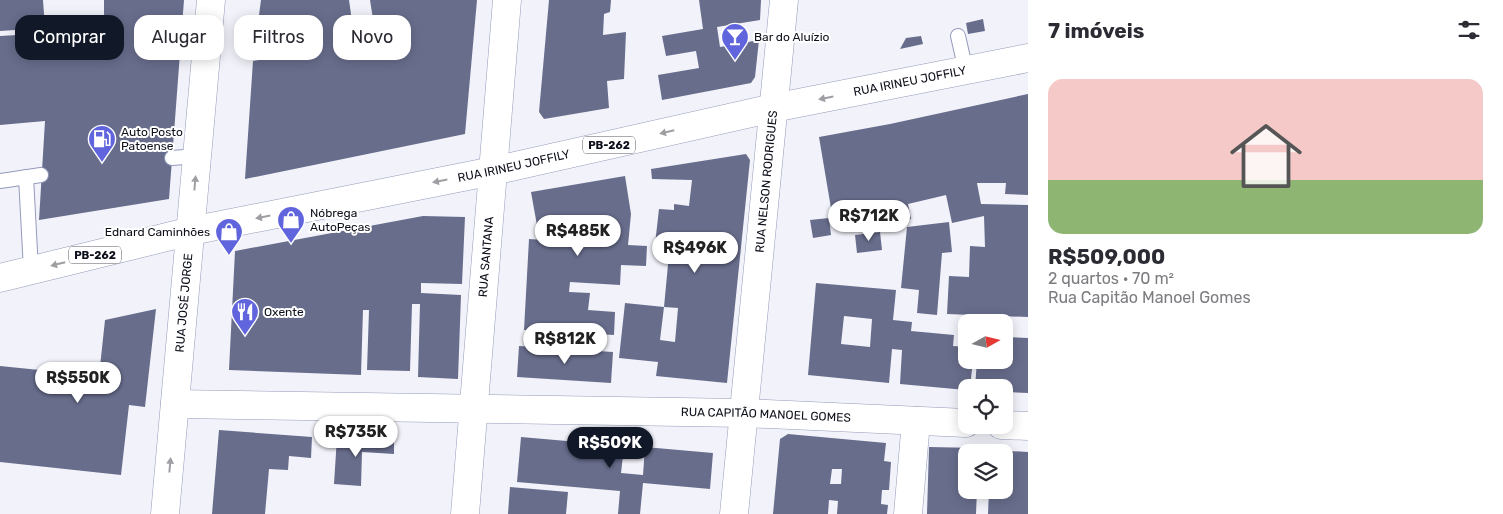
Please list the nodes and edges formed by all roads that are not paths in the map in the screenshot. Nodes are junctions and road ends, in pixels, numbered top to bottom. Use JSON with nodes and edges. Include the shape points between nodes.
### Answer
{"nodes":[{"id":1,"x":211,"y":0,"type":"edge"},
{"id":2,"x":507,"y":0,"type":"edge"},
{"id":3,"x":784,"y":0,"type":"edge"},
{"id":4,"x":958,"y":36,"type":"dead end"},
{"id":5,"x":1028,"y":58,"type":"edge"},
{"id":6,"x":966,"y":71,"type":"junction"},
{"id":7,"x":773,"y":108,"type":"junction"},
{"id":8,"x":493,"y":171,"type":"junction"},
{"id":9,"x":42,"y":175,"type":"dead end"},
{"id":10,"x":26,"y":177,"type":"junction"},
{"id":11,"x":0,"y":181,"type":"edge"},
{"id":12,"x":190,"y":231,"type":"junction"},
{"id":13,"x":31,"y":270,"type":"junction"},
{"id":14,"x":0,"y":278,"type":"edge"},
{"id":15,"x":175,"y":404,"type":"junction"},
{"id":16,"x":474,"y":410,"type":"junction"},
{"id":17,"x":744,"y":413,"type":"junction"},
{"id":18,"x":916,"y":421,"type":"junction"},
{"id":19,"x":958,"y":424,"type":"edge"},
{"id":20,"x":1013,"y":425,"type":"edge"},
{"id":21,"x":1028,"y":426,"type":"edge"},
{"id":22,"x":165,"y":514,"type":"edge"},
{"id":23,"x":465,"y":514,"type":"edge"},
{"id":24,"x":734,"y":514,"type":"edge"},
{"id":25,"x":908,"y":514,"type":"edge"}],
"edges":[{"from":12,"to":1,"type":"street","name":"RUA JOSÉ JORGE","one_way":true,"via":[[184,157]]},
{"from":2,"to":8,"type":"street","name":"RUA SANTANA"},
{"from":3,"to":7,"type":"street","name":"RUA NELSON RODRIGUES"},
{"from":4,"to":6,"type":"lane"},
{"from":5,"to":6,"type":"street","name":"RUA IRINEU JOFFILY","number":"PB-262"},
{"from":6,"to":7,"type":"street","name":"RUA IRINEU JOFFILY","number":"PB-262","one_way":true},
{"from":7,"to":8,"type":"street","name":"RUA IRINEU JOFFILY","number":"PB-262","one_way":true},
{"from":7,"to":17,"type":"street","name":"RUA NELSON RODRIGUES"},
{"from":8,"to":12,"type":"street","name":"RUA IRINEU JOFFILY","number":"PB-262","one_way":true},
{"from":8,"to":16,"type":"street","name":"RUA SANTANA"},
{"from":9,"to":10,"type":"lane"},
{"from":10,"to":11,"type":"lane"},
{"from":10,"to":13,"type":"lane"},
{"from":12,"to":13,"type":"street","name":"RUA IRINEU JOFFILY","number":"PB-262","one_way":true},
{"from":12,"to":15,"type":"street","name":"RUA JOSÉ JORGE"},
{"from":13,"to":14,"type":"street","name":"RUA IRINEU JOFFILY","number":"PB-262"},
{"from":15,"to":16,"type":"street","name":"RUA CAPITÃO MANOEL GOMES"},
{"from":22,"to":15,"type":"street","name":"RUA JOSÉ JORGE","one_way":true},
{"from":16,"to":17,"type":"street","name":"RUA CAPITÃO MANOEL GOMES"},
{"from":16,"to":23,"type":"street","name":"RUA SANTANA"},
{"from":17,"to":18,"type":"street","name":"RUA CAPITÃO MANOEL GOMES"},
{"from":17,"to":24,"type":"street","name":"RUA NELSON RODRIGUES"},
{"from":18,"to":19,"type":"street","name":"RUA CAPITÃO MANOEL GOMES"},
{"from":18,"to":25,"type":"street"},
{"from":20,"to":21,"type":"street"}]}
